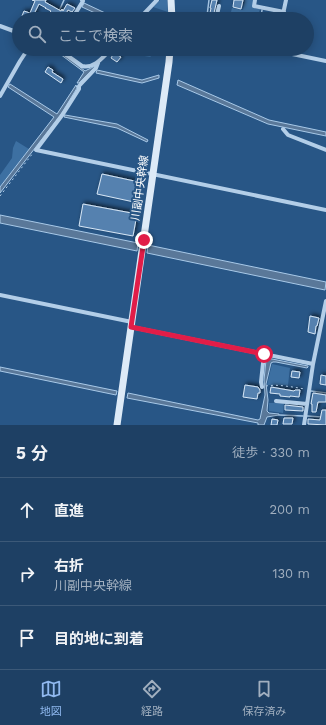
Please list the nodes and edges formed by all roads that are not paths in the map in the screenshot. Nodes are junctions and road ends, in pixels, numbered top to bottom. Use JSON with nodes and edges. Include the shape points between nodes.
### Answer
{"nodes":[{"id":1,"x":82,"y":0,"type":"edge"},
{"id":2,"x":157,"y":0,"type":"edge"},
{"id":3,"x":170,"y":0,"type":"edge"},
{"id":4,"x":255,"y":0,"type":"edge"},
{"id":5,"x":286,"y":0,"type":"edge"},
{"id":6,"x":219,"y":6,"type":"dead end"},
{"id":7,"x":76,"y":12,"type":"edge"},
{"id":8,"x":146,"y":12,"type":"edge"},
{"id":9,"x":171,"y":12,"type":"edge"},
{"id":10,"x":217,"y":12,"type":"edge"},
{"id":11,"x":284,"y":12,"type":"joint"},
{"id":12,"x":0,"y":26,"type":"edge"},
{"id":13,"x":12,"y":30,"type":"edge"},
{"id":14,"x":23,"y":56,"type":"edge"},
{"id":15,"x":68,"y":56,"type":"edge"},
{"id":16,"x":104,"y":56,"type":"edge"},
{"id":17,"x":169,"y":56,"type":"edge"},
{"id":18,"x":303,"y":56,"type":"edge"},
{"id":19,"x":326,"y":61,"type":"edge"},
{"id":20,"x":98,"y":63,"type":"junction"},
{"id":21,"x":2,"y":87,"type":"edge"},
{"id":22,"x":0,"y":96,"type":"edge"},
{"id":23,"x":283,"y":129,"type":"dead end"},
{"id":24,"x":326,"y":150,"type":"edge"},
{"id":25,"x":153,"y":174,"type":"junction"},
{"id":26,"x":326,"y":210,"type":"edge"},
{"id":27,"x":0,"y":295,"type":"edge"},
{"id":28,"x":326,"y":301,"type":"edge"},
{"id":29,"x":324,"y":323,"type":"edge"},
{"id":30,"x":131,"y":325,"type":"junction"},
{"id":31,"x":264,"y":354,"type":"junction"},
{"id":32,"x":312,"y":364,"type":"junction"},
{"id":33,"x":264,"y":386,"type":"road end"},
{"id":34,"x":276,"y":401,"type":"dead end"},
{"id":35,"x":307,"y":404,"type":"junction"},
{"id":36,"x":117,"y":425,"type":"edge"},
{"id":37,"x":304,"y":425,"type":"edge"}],
"edges":[{"from":1,"to":7,"type":"street"},
{"from":2,"to":8,"type":"street"},
{"from":3,"to":9,"type":"street"},
{"from":4,"to":11,"type":"street","via":[[254,6]]},
{"from":5,"to":11,"type":"street"},
{"from":6,"to":10,"type":"street"},
{"from":12,"to":13,"type":"street"},
{"from":14,"to":21,"type":"street"},
{"from":15,"to":20,"type":"street","via":[[85,67]]},
{"from":16,"to":20,"type":"street"},
{"from":17,"to":25,"type":"street","name":"川副中央幹線"},
{"from":18,"to":19,"type":"street"},
{"from":20,"to":25,"type":"street","via":[[79,86],[63,114],[36,150]]},
{"from":21,"to":22,"type":"street"},
{"from":23,"to":24,"type":"street","via":[[288,135]]},
{"from":25,"to":26,"type":"street"},
{"from":25,"to":30,"type":"street","name":"川副中央幹線"},
{"from":27,"to":30,"type":"street"},
{"from":28,"to":29,"type":"street"},
{"from":29,"to":32,"type":"street"},
{"from":30,"to":31,"type":"street"},
{"from":30,"to":36,"type":"street","name":"川副中央幹線"},
{"from":31,"to":32,"type":"street"},
{"from":31,"to":33,"type":"street","via":[[261,382]]},
{"from":32,"to":35,"type":"street"},
{"from":34,"to":35,"type":"street"},
{"from":35,"to":37,"type":"street"}]}
